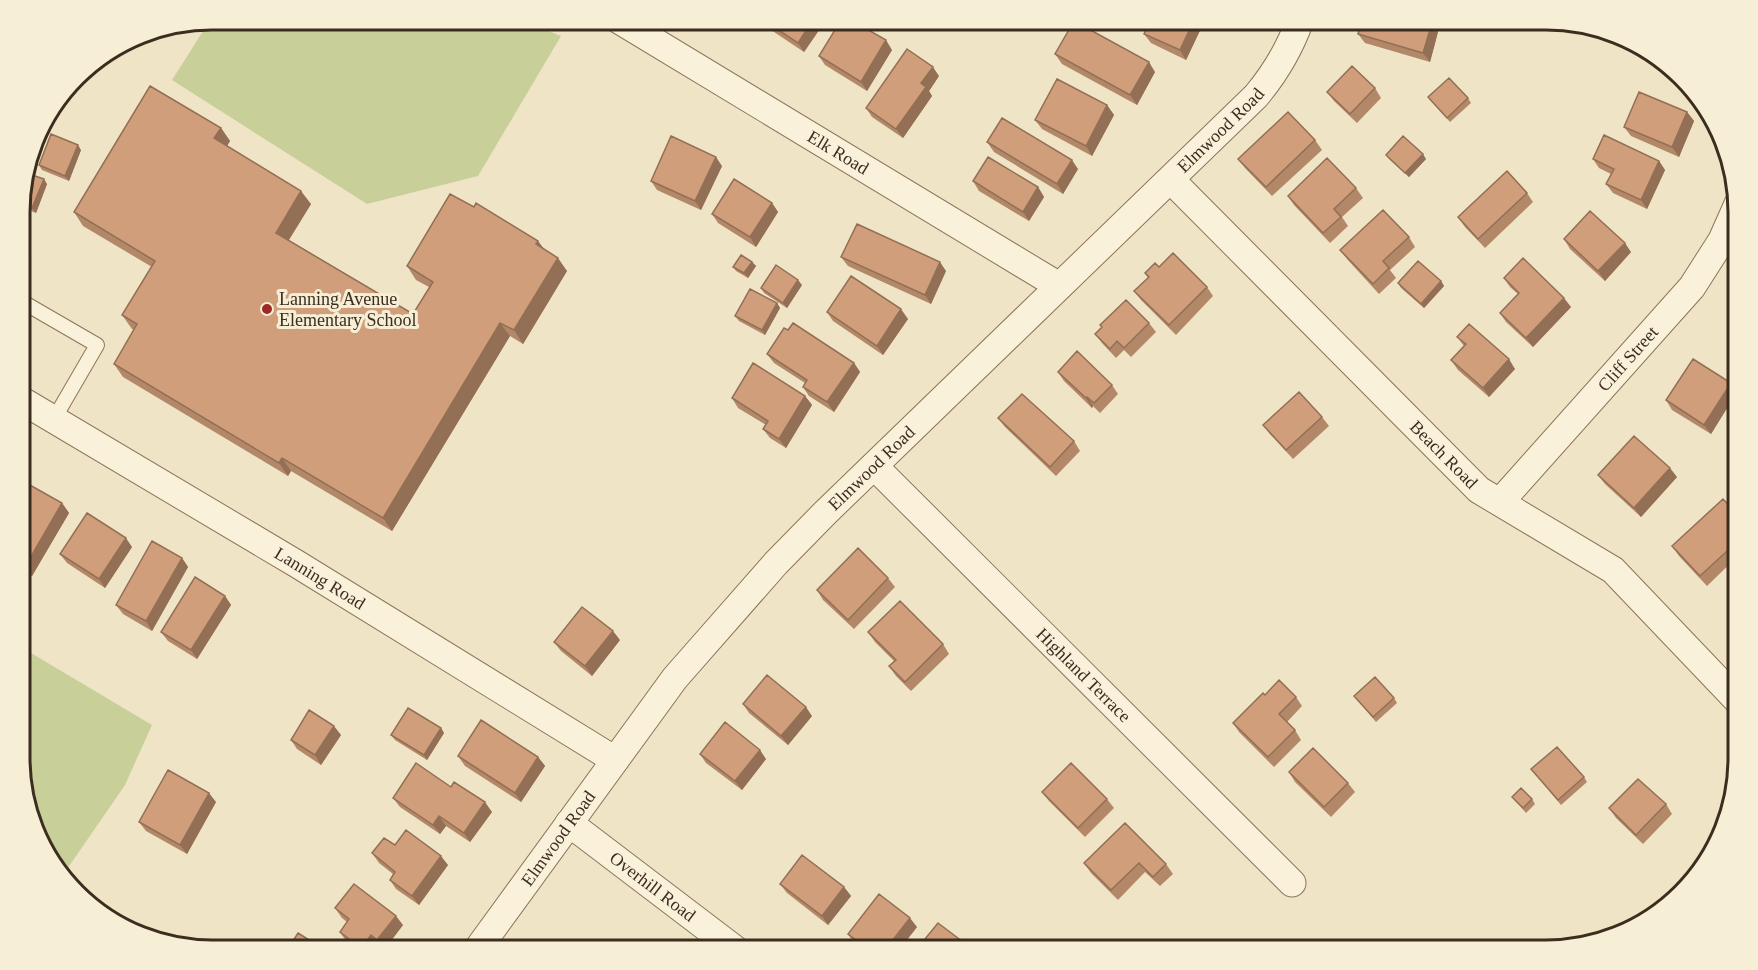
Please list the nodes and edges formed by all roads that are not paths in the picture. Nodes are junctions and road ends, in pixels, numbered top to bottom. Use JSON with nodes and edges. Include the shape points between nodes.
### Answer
{"nodes":[{"id":1,"x":636,"y":30,"type":"edge"},
{"id":2,"x":1296,"y":30,"type":"edge"},
{"id":3,"x":1171,"y":180,"type":"junction"},
{"id":4,"x":1728,"y":226,"type":"edge"},
{"id":5,"x":1059,"y":286,"type":"junction"},
{"id":6,"x":30,"y":306,"type":"edge"},
{"id":7,"x":30,"y":405,"type":"edge"},
{"id":8,"x":54,"y":419,"type":"junction"},
{"id":9,"x":874,"y":466,"type":"junction"},
{"id":10,"x":1500,"y":502,"type":"junction"},
{"id":11,"x":1728,"y":691,"type":"edge"},
{"id":12,"x":615,"y":760,"type":"junction"},
{"id":13,"x":569,"y":823,"type":"junction"},
{"id":14,"x":1292,"y":883,"type":"dead end"},
{"id":15,"x":484,"y":940,"type":"edge"},
{"id":16,"x":723,"y":940,"type":"edge"}],
"edges":[{"from":1,"to":5,"type":"street","name":"Elk Road"},
{"from":2,"to":3,"type":"street","name":"Elmwood Road","via":[[1272,77]]},
{"from":3,"to":5,"type":"street","name":"Elmwood Road"},
{"from":3,"to":10,"type":"street","name":"Beach Road","via":[[1479,490]]},
{"from":4,"to":10,"type":"street","name":"Cliff Street","via":[[1692,287]]},
{"from":5,"to":9,"type":"street","name":"Elmwood Road"},
{"from":6,"to":8,"type":"lane","via":[[97,345]]},
{"from":7,"to":8,"type":"street","name":"Lanning Road"},
{"from":8,"to":12,"type":"street","name":"Lanning Road"},
{"from":9,"to":12,"type":"street","name":"Elmwood Road","via":[[724,620],[675,678]]},
{"from":9,"to":14,"type":"street","name":"Highland Terrace"},
{"from":10,"to":11,"type":"street","name":"Beach Road","via":[[1613,570]]},
{"from":12,"to":13,"type":"street","name":"Elmwood Road"},
{"from":13,"to":15,"type":"street","name":"Elmwood Road"},
{"from":13,"to":16,"type":"street","name":"Overhill Road"}]}
